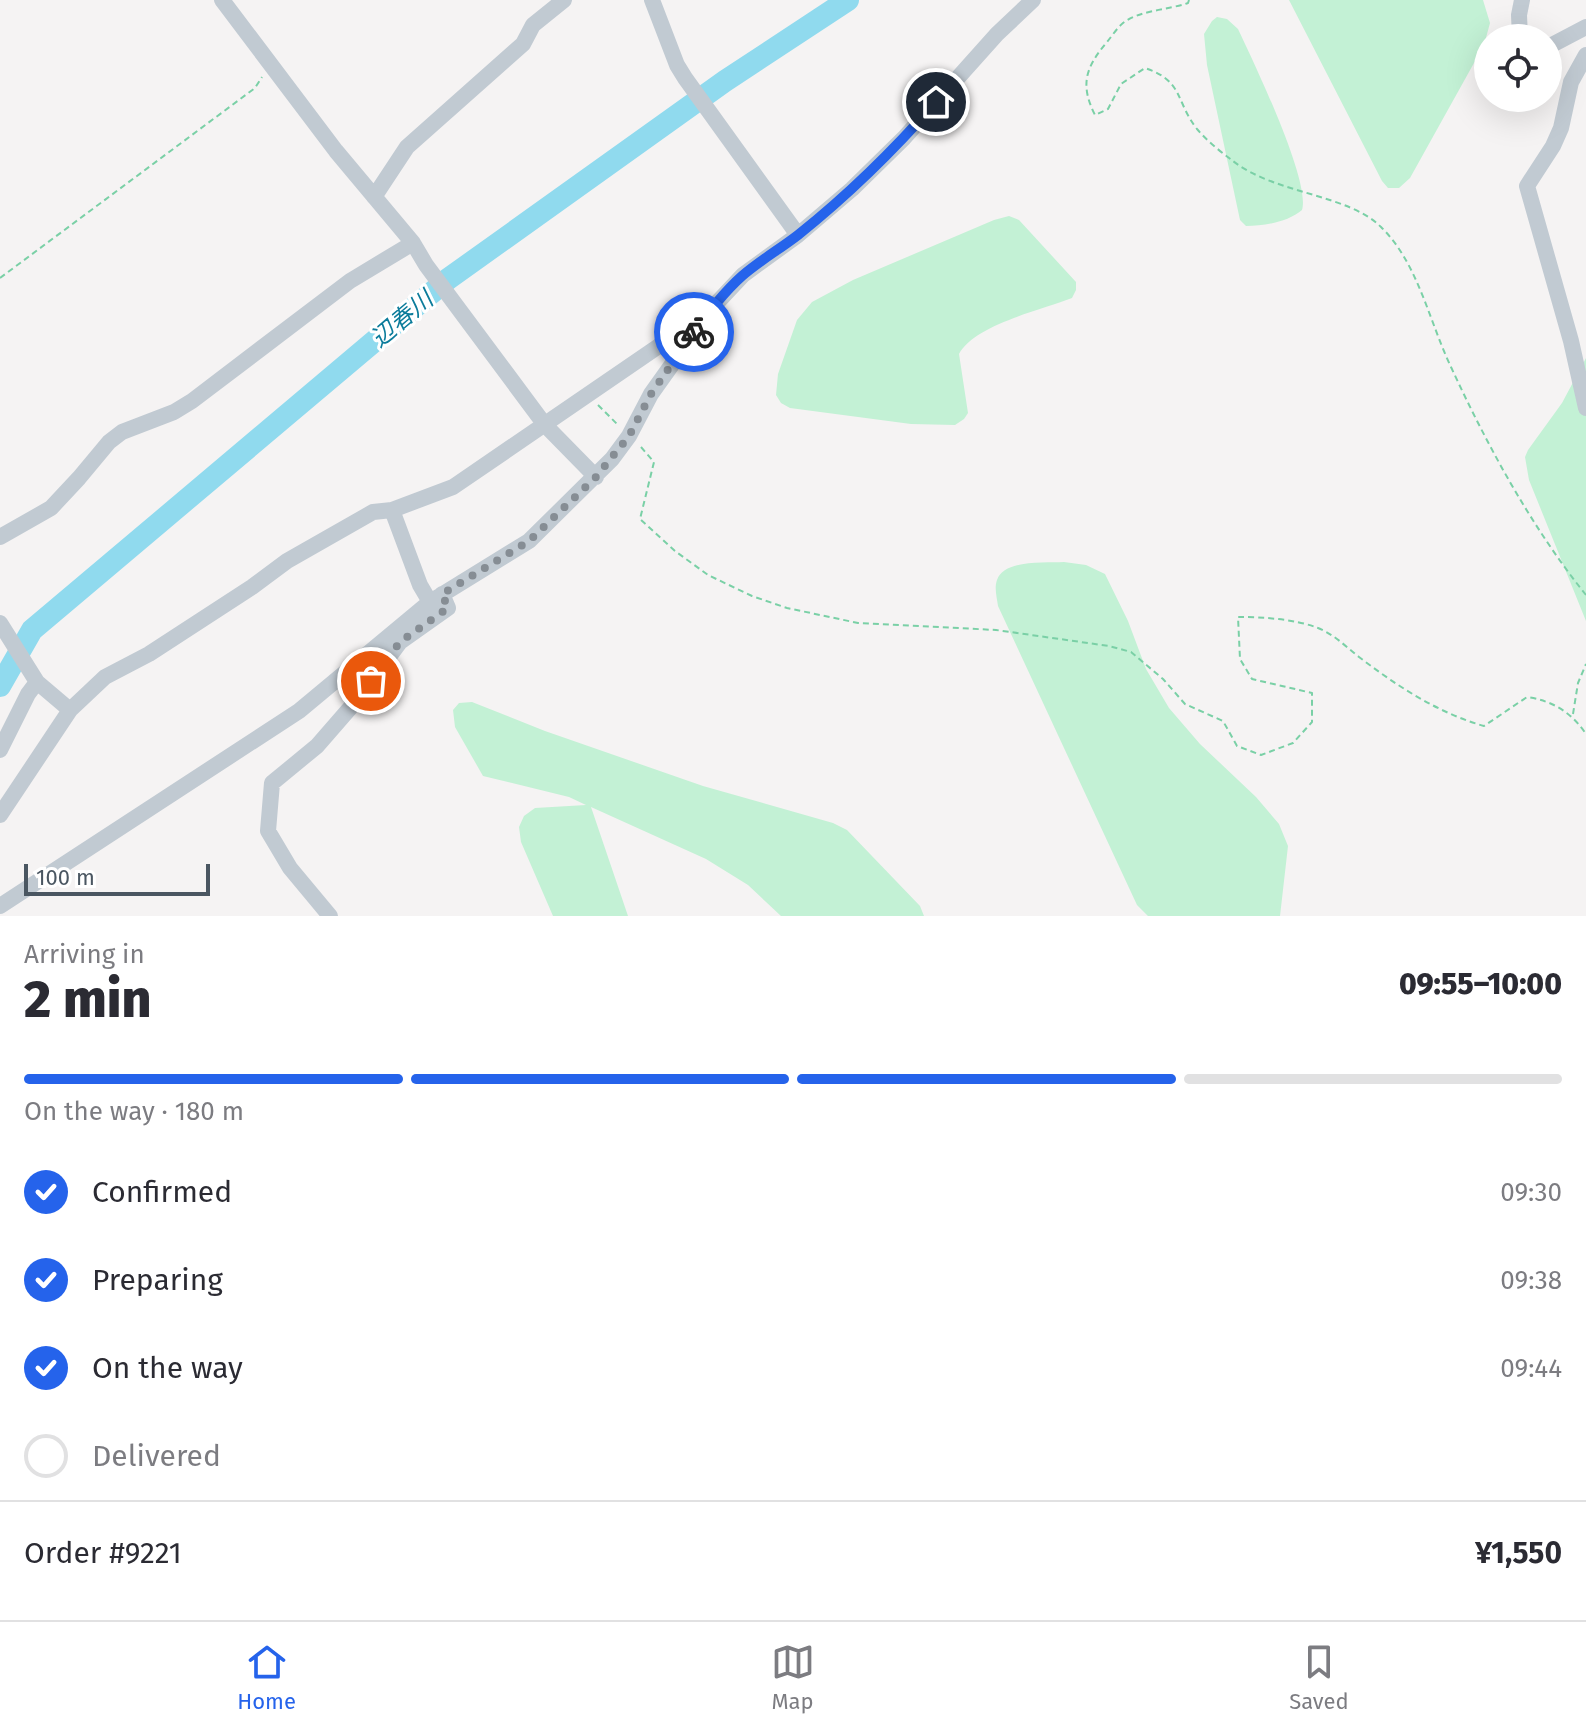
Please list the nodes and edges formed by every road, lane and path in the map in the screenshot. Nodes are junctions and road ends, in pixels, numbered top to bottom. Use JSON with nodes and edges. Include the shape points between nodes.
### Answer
{"nodes":[{"id":1,"x":222,"y":0,"type":"edge"},
{"id":2,"x":564,"y":0,"type":"edge"},
{"id":3,"x":652,"y":0,"type":"edge"},
{"id":4,"x":1033,"y":0,"type":"edge"},
{"id":5,"x":1189,"y":0,"type":"edge"},
{"id":6,"x":1522,"y":0,"type":"edge"},
{"id":7,"x":1519,"y":24,"type":"edge"},
{"id":8,"x":1586,"y":27,"type":"edge"},
{"id":9,"x":1562,"y":40,"type":"edge"},
{"id":10,"x":1586,"y":55,"type":"edge"},
{"id":11,"x":271,"y":63,"type":"junction"},
{"id":12,"x":374,"y":197,"type":"junction"},
{"id":13,"x":798,"y":235,"type":"junction"},
{"id":14,"x":413,"y":243,"type":"junction"},
{"id":15,"x":0,"y":278,"type":"edge"},
{"id":16,"x":688,"y":341,"type":"junction"},
{"id":17,"x":589,"y":395,"type":"junction"},
{"id":18,"x":1586,"y":408,"type":"edge"},
{"id":19,"x":545,"y":425,"type":"junction"},
{"id":20,"x":632,"y":437,"type":"junction"},
{"id":21,"x":596,"y":477,"type":"junction"},
{"id":22,"x":392,"y":510,"type":"junction"},
{"id":23,"x":0,"y":537,"type":"edge"},
{"id":24,"x":1586,"y":595,"type":"edge"},
{"id":25,"x":436,"y":598,"type":"junction"},
{"id":26,"x":1,"y":626,"type":"edge"},
{"id":27,"x":1586,"y":664,"type":"edge"},
{"id":28,"x":36,"y":678,"type":"junction"},
{"id":29,"x":70,"y":710,"type":"junction"},
{"id":30,"x":1573,"y":715,"type":"junction"},
{"id":31,"x":1586,"y":734,"type":"edge"},
{"id":32,"x":0,"y":750,"type":"edge"},
{"id":33,"x":0,"y":815,"type":"edge"},
{"id":34,"x":0,"y":906,"type":"edge"},
{"id":35,"x":330,"y":916,"type":"edge"}],
"edges":[{"from":1,"to":11,"type":"street"},
{"from":2,"to":12,"type":"street","via":[[533,25],[523,44],[407,147]]},
{"from":3,"to":13,"type":"street","via":[[685,78]]},
{"from":4,"to":13,"type":"street","via":[[904,138]]},
{"from":5,"to":24,"type":"path","via":[[1123,23],[1098,52],[1085,77],[1095,115],[1108,109],[1121,84],[1145,68],[1163,74],[1200,132],[1236,164],[1276,185],[1366,214],[1378,224],[1396,242],[1487,440],[1563,567]]},
{"from":6,"to":7,"type":"street"},
{"from":8,"to":9,"type":"street"},
{"from":10,"to":18,"type":"street","via":[[1571,82],[1553,146],[1527,186]]},
{"from":11,"to":12,"type":"street"},
{"from":11,"to":15,"type":"path","via":[[255,88]]},
{"from":12,"to":14,"type":"street"},
{"from":13,"to":16,"type":"street","via":[[743,275]]},
{"from":14,"to":19,"type":"street"},
{"from":14,"to":23,"type":"street","via":[[350,281],[192,401],[122,432],[51,508]]},
{"from":16,"to":17,"type":"street","via":[[672,337]]},
{"from":16,"to":20,"type":"street","via":[[651,394]]},
{"from":17,"to":19,"type":"street"},
{"from":17,"to":20,"type":"path"},
{"from":19,"to":21,"type":"street"},
{"from":19,"to":22,"type":"street","via":[[453,487]]},
{"from":20,"to":21,"type":"street"},
{"from":20,"to":30,"type":"path","via":[[654,462],[640,519],[708,575],[787,608],[858,623],[996,630],[1131,652],[1185,704],[1223,721],[1237,746],[1261,755],[1293,743],[1312,722],[1312,693],[1252,679],[1240,659],[1238,617],[1316,627],[1455,718],[1484,726],[1527,697]]},
{"from":21,"to":25,"type":"street","via":[[529,541]]},
{"from":22,"to":25,"type":"street","via":[[420,585]]},
{"from":22,"to":29,"type":"street","via":[[373,512],[287,561],[149,654],[105,677]]},
{"from":25,"to":34,"type":"street","via":[[299,711]]},
{"from":25,"to":35,"type":"street","via":[[448,608],[400,642],[317,746],[272,783],[268,831],[290,868]]},
{"from":26,"to":28,"type":"street"},
{"from":27,"to":30,"type":"path"},
{"from":28,"to":29,"type":"street"},
{"from":28,"to":32,"type":"street"},
{"from":29,"to":33,"type":"street"},
{"from":30,"to":31,"type":"path"}]}
